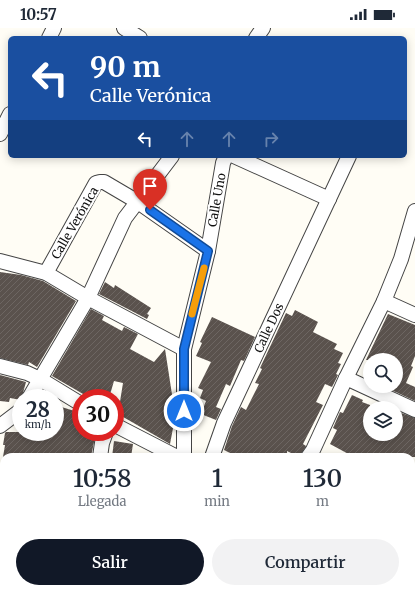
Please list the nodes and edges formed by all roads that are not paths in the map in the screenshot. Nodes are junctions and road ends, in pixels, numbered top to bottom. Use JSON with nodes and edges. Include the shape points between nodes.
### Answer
{"nodes":[{"id":1,"x":124,"y":28,"type":"edge"},
{"id":2,"x":137,"y":36,"type":"edge"},
{"id":3,"x":8,"y":118,"type":"edge"},
{"id":4,"x":0,"y":134,"type":"edge"},
{"id":5,"x":171,"y":158,"type":"edge"},
{"id":6,"x":225,"y":158,"type":"edge"},
{"id":7,"x":238,"y":158,"type":"edge"},
{"id":8,"x":348,"y":158,"type":"edge"},
{"id":9,"x":329,"y":199,"type":"junction"},
{"id":10,"x":138,"y":202,"type":"junction"},
{"id":11,"x":415,"y":211,"type":"edge"},
{"id":12,"x":208,"y":251,"type":"junction"},
{"id":13,"x":0,"y":261,"type":"edge"},
{"id":14,"x":46,"y":273,"type":"junction"},
{"id":15,"x":88,"y":298,"type":"junction"},
{"id":16,"x":384,"y":301,"type":"junction"},
{"id":17,"x":415,"y":315,"type":"edge"},
{"id":18,"x":184,"y":349,"type":"junction"},
{"id":19,"x":0,"y":366,"type":"edge"},
{"id":20,"x":346,"y":378,"type":"junction"},
{"id":21,"x":40,"y":379,"type":"junction"},
{"id":22,"x":34,"y":389,"type":"edge"},
{"id":23,"x":72,"y":399,"type":"edge"},
{"id":24,"x":415,"y":410,"type":"edge"},
{"id":25,"x":12,"y":417,"type":"edge"},
{"id":26,"x":0,"y":426,"type":"edge"},
{"id":27,"x":124,"y":429,"type":"edge"},
{"id":28,"x":103,"y":441,"type":"edge"},
{"id":29,"x":101,"y":453,"type":"edge"},
{"id":30,"x":169,"y":453,"type":"edge"},
{"id":31,"x":184,"y":453,"type":"edge"},
{"id":32,"x":213,"y":453,"type":"edge"},
{"id":33,"x":310,"y":453,"type":"edge"}],
"edges":[{"from":1,"to":2,"type":"street"},
{"from":3,"to":4,"type":"street"},
{"from":5,"to":10,"type":"street"},
{"from":6,"to":12,"type":"street","name":"Calle Uno"},
{"from":7,"to":9,"type":"street"},
{"from":8,"to":9,"type":"street","name":"Calle Dos"},
{"from":9,"to":32,"type":"street","name":"Calle Dos","via":[[224,423]]},
{"from":10,"to":12,"type":"street","name":"Calle Verónica"},
{"from":10,"to":14,"type":"street","name":"Calle Verónica","via":[[104,182],[96,183]]},
{"from":10,"to":15,"type":"street","via":[[125,218]]},
{"from":11,"to":16,"type":"street","via":[[401,259]]},
{"from":12,"to":18,"type":"street","name":"Calle Uno"},
{"from":13,"to":14,"type":"street"},
{"from":14,"to":15,"type":"street"},
{"from":15,"to":18,"type":"street"},
{"from":15,"to":21,"type":"street"},
{"from":16,"to":17,"type":"street"},
{"from":16,"to":20,"type":"street"},
{"from":18,"to":31,"type":"street","name":"Calle Uno"},
{"from":19,"to":21,"type":"street"},
{"from":20,"to":24,"type":"street"},
{"from":20,"to":33,"type":"street"},
{"from":21,"to":22,"type":"street"},
{"from":21,"to":23,"type":"street"},
{"from":25,"to":26,"type":"street"},
{"from":27,"to":30,"type":"street"},
{"from":28,"to":29,"type":"street"}]}
